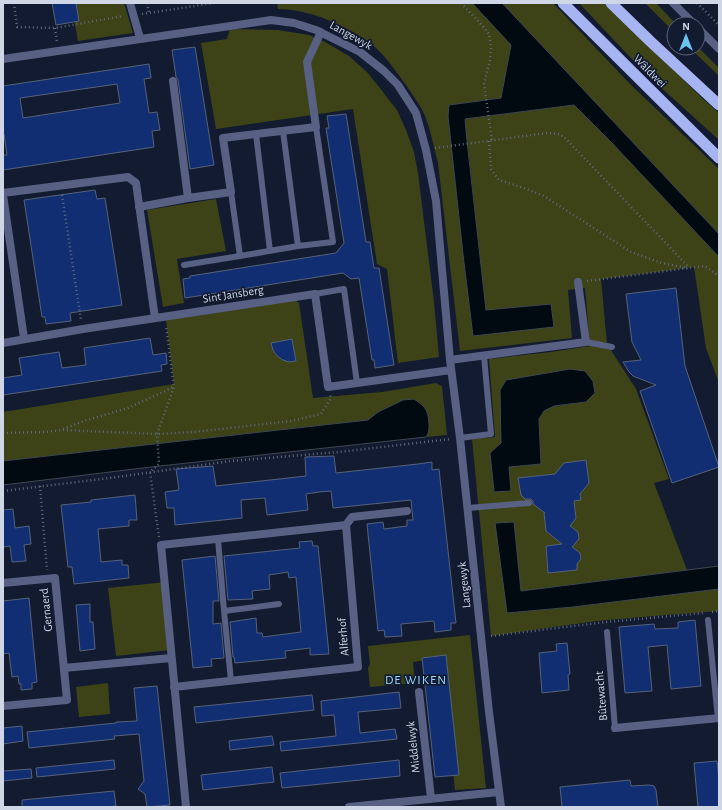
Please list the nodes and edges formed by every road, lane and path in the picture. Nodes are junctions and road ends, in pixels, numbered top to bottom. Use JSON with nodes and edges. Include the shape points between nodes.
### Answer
{"nodes":[{"id":1,"x":14,"y":3,"type":"edge"},
{"id":2,"x":130,"y":3,"type":"edge"},
{"id":3,"x":148,"y":3,"type":"edge"},
{"id":4,"x":214,"y":3,"type":"edge"},
{"id":5,"x":461,"y":3,"type":"edge"},
{"id":6,"x":562,"y":3,"type":"edge"},
{"id":7,"x":611,"y":3,"type":"edge"},
{"id":8,"x":673,"y":3,"type":"edge"},
{"id":9,"x":696,"y":3,"type":"edge"},
{"id":10,"x":149,"y":13,"type":"junction"},
{"id":11,"x":133,"y":15,"type":"junction"},
{"id":12,"x":686,"y":16,"type":"edge"},
{"id":13,"x":719,"y":25,"type":"edge"},
{"id":14,"x":321,"y":32,"type":"junction"},
{"id":15,"x":706,"y":36,"type":"edge"},
{"id":16,"x":140,"y":38,"type":"junction"},
{"id":17,"x":719,"y":49,"type":"edge"},
{"id":18,"x":3,"y":59,"type":"edge"},
{"id":19,"x":173,"y":81,"type":"dead end"},
{"id":20,"x":719,"y":105,"type":"edge"},
{"id":21,"x":316,"y":127,"type":"junction"},
{"id":22,"x":283,"y":131,"type":"junction"},
{"id":23,"x":256,"y":134,"type":"junction"},
{"id":24,"x":492,"y":140,"type":"junction"},
{"id":25,"x":489,"y":141,"type":"junction"},
{"id":26,"x":442,"y":146,"type":"dead end"},
{"id":27,"x":719,"y":158,"type":"edge"},
{"id":28,"x":61,"y":186,"type":"junction"},
{"id":29,"x":231,"y":192,"type":"junction"},
{"id":30,"x":3,"y":194,"type":"edge"},
{"id":31,"x":188,"y":198,"type":"junction"},
{"id":32,"x":139,"y":207,"type":"junction"},
{"id":33,"x":298,"y":246,"type":"junction"},
{"id":34,"x":270,"y":251,"type":"junction"},
{"id":35,"x":240,"y":256,"type":"junction"},
{"id":36,"x":184,"y":265,"type":"dead end"},
{"id":37,"x":689,"y":268,"type":"junction"},
{"id":38,"x":719,"y":276,"type":"edge"},
{"id":39,"x":578,"y":282,"type":"joint"},
{"id":40,"x":315,"y":294,"type":"junction"},
{"id":41,"x":164,"y":317,"type":"junction"},
{"id":42,"x":155,"y":318,"type":"junction"},
{"id":43,"x":83,"y":329,"type":"junction"},
{"id":44,"x":24,"y":338,"type":"junction"},
{"id":45,"x":586,"y":342,"type":"junction"},
{"id":46,"x":3,"y":343,"type":"edge"},
{"id":47,"x":612,"y":347,"type":"dead end"},
{"id":48,"x":484,"y":356,"type":"junction"},
{"id":49,"x":450,"y":360,"type":"junction"},
{"id":50,"x":451,"y":370,"type":"junction"},
{"id":51,"x":357,"y":383,"type":"junction"},
{"id":52,"x":174,"y":387,"type":"junction"},
{"id":53,"x":328,"y":387,"type":"junction"},
{"id":54,"x":61,"y":430,"type":"junction"},
{"id":55,"x":3,"y":433,"type":"edge"},
{"id":56,"x":157,"y":434,"type":"junction"},
{"id":57,"x":460,"y":438,"type":"junction"},
{"id":58,"x":150,"y":472,"type":"junction"},
{"id":59,"x":40,"y":486,"type":"junction"},
{"id":60,"x":3,"y":491,"type":"edge"},
{"id":61,"x":529,"y":503,"type":"dead end"},
{"id":62,"x":468,"y":508,"type":"junction"},
{"id":63,"x":407,"y":511,"type":"dead end"},
{"id":64,"x":346,"y":524,"type":"junction"},
{"id":65,"x":218,"y":539,"type":"junction"},
{"id":66,"x":161,"y":545,"type":"junction"},
{"id":67,"x":47,"y":579,"type":"junction"},
{"id":68,"x":3,"y":583,"type":"edge"},
{"id":69,"x":279,"y":604,"type":"dead end"},
{"id":70,"x":224,"y":611,"type":"junction"},
{"id":71,"x":719,"y":611,"type":"edge"},
{"id":72,"x":708,"y":620,"type":"dead end"},
{"id":73,"x":607,"y":632,"type":"dead end"},
{"id":74,"x":481,"y":637,"type":"junction"},
{"id":75,"x":171,"y":658,"type":"junction"},
{"id":76,"x":64,"y":668,"type":"junction"},
{"id":77,"x":231,"y":681,"type":"junction"},
{"id":78,"x":174,"y":687,"type":"junction"},
{"id":79,"x":419,"y":692,"type":"dead end"},
{"id":80,"x":3,"y":706,"type":"edge"},
{"id":81,"x":719,"y":718,"type":"edge"},
{"id":82,"x":615,"y":728,"type":"joint"},
{"id":83,"x":499,"y":792,"type":"junction"},
{"id":84,"x":431,"y":798,"type":"junction"},
{"id":85,"x":186,"y":807,"type":"edge"},
{"id":86,"x":349,"y":807,"type":"edge"},
{"id":87,"x":501,"y":807,"type":"edge"}],
"edges":[{"from":1,"to":11,"type":"path","via":[[18,27],[55,28]]},
{"from":2,"to":11,"type":"street"},
{"from":3,"to":10,"type":"path"},
{"from":4,"to":10,"type":"path"},
{"from":5,"to":24,"type":"path","via":[[488,34],[491,48],[484,84]]},
{"from":6,"to":27,"type":"highway","name":"Wâldwei"},
{"from":7,"to":20,"type":"highway","name":"Wâldwei"},
{"from":8,"to":12,"type":"street"},
{"from":9,"to":13,"type":"path"},
{"from":10,"to":11,"type":"path"},
{"from":11,"to":16,"type":"street"},
{"from":14,"to":16,"type":"street","name":"Langewyk","via":[[294,23],[271,20]]},
{"from":14,"to":21,"type":"street","via":[[307,62]]},
{"from":14,"to":49,"type":"street","name":"Langewyk","via":[[360,52],[384,71],[398,85],[416,113],[436,201]]},
{"from":15,"to":17,"type":"street"},
{"from":16,"to":18,"type":"street","name":"Langewyk"},
{"from":19,"to":31,"type":"street"},
{"from":21,"to":22,"type":"street"},
{"from":21,"to":33,"type":"lane","via":[[333,242]]},
{"from":22,"to":23,"type":"street"},
{"from":22,"to":33,"type":"lane"},
{"from":23,"to":29,"type":"street","via":[[224,138]]},
{"from":23,"to":34,"type":"lane"},
{"from":24,"to":25,"type":"path"},
{"from":24,"to":37,"type":"path","via":[[547,133],[559,134]]},
{"from":25,"to":26,"type":"path"},
{"from":25,"to":37,"type":"path","via":[[491,168],[499,180],[544,196],[630,252],[662,263]]},
{"from":28,"to":30,"type":"street"},
{"from":28,"to":32,"type":"street","via":[[128,177],[136,183]]},
{"from":28,"to":43,"type":"path"},
{"from":29,"to":31,"type":"street"},
{"from":29,"to":35,"type":"lane"},
{"from":30,"to":44,"type":"street"},
{"from":31,"to":32,"type":"street"},
{"from":32,"to":42,"type":"street"},
{"from":33,"to":34,"type":"lane"},
{"from":34,"to":35,"type":"lane"},
{"from":35,"to":36,"type":"lane"},
{"from":37,"to":38,"type":"path","via":[[705,266]]},
{"from":37,"to":39,"type":"path"},
{"from":39,"to":45,"type":"street"},
{"from":40,"to":41,"type":"street","name":"Sint Jansberg"},
{"from":40,"to":51,"type":"lane","name":"Sint Jansberg","via":[[344,288]]},
{"from":40,"to":53,"type":"street"},
{"from":41,"to":42,"type":"street","name":"Sint Jansberg"},
{"from":41,"to":52,"type":"path"},
{"from":42,"to":43,"type":"street","name":"Sint Jansberg"},
{"from":43,"to":44,"type":"street","name":"Sint Jansberg"},
{"from":44,"to":46,"type":"street","name":"Sint Jansberg"},
{"from":45,"to":47,"type":"lane"},
{"from":45,"to":48,"type":"street"},
{"from":48,"to":49,"type":"street"},
{"from":48,"to":57,"type":"lane","via":[[491,434]]},
{"from":49,"to":50,"type":"street","name":"Langewyk"},
{"from":50,"to":51,"type":"street"},
{"from":50,"to":57,"type":"street","name":"Langewyk"},
{"from":51,"to":53,"type":"street"},
{"from":52,"to":54,"type":"path","via":[[128,408]]},
{"from":52,"to":56,"type":"path"},
{"from":53,"to":56,"type":"path","via":[[331,398],[321,414],[291,421]]},
{"from":54,"to":55,"type":"path"},
{"from":54,"to":56,"type":"path"},
{"from":56,"to":58,"type":"path","via":[[159,464]]},
{"from":57,"to":58,"type":"path","via":[[231,461]]},
{"from":57,"to":62,"type":"street","name":"Langewyk"},
{"from":58,"to":59,"type":"path"},
{"from":58,"to":66,"type":"path"},
{"from":59,"to":60,"type":"path"},
{"from":59,"to":67,"type":"path"},
{"from":61,"to":62,"type":"lane"},
{"from":62,"to":74,"type":"street","name":"Langewyk"},
{"from":63,"to":64,"type":"street","via":[[352,517]]},
{"from":64,"to":65,"type":"street"},
{"from":64,"to":77,"type":"street","name":"Alferhof","via":[[358,667]]},
{"from":65,"to":66,"type":"street"},
{"from":65,"to":70,"type":"lane"},
{"from":66,"to":75,"type":"street"},
{"from":67,"to":68,"type":"street","name":"Gernaerd"},
{"from":67,"to":76,"type":"street","name":"Gernaerd","via":[[55,578]]},
{"from":69,"to":70,"type":"lane"},
{"from":70,"to":77,"type":"lane"},
{"from":71,"to":74,"type":"path"},
{"from":72,"to":81,"type":"lane","name":"Bûtewacht"},
{"from":73,"to":82,"type":"lane","name":"Bûtewacht"},
{"from":74,"to":83,"type":"street","name":"Langewyk"},
{"from":75,"to":76,"type":"street"},
{"from":75,"to":78,"type":"street"},
{"from":76,"to":80,"type":"street","name":"Gernaerd","via":[[67,700]]},
{"from":77,"to":78,"type":"street","name":"Alferhof"},
{"from":78,"to":85,"type":"street"},
{"from":79,"to":84,"type":"street","name":"Middelwyk"},
{"from":81,"to":82,"type":"street","name":"Bûtewacht"},
{"from":83,"to":84,"type":"street"},
{"from":83,"to":87,"type":"street","name":"Langewyk"},
{"from":84,"to":86,"type":"street"}]}
